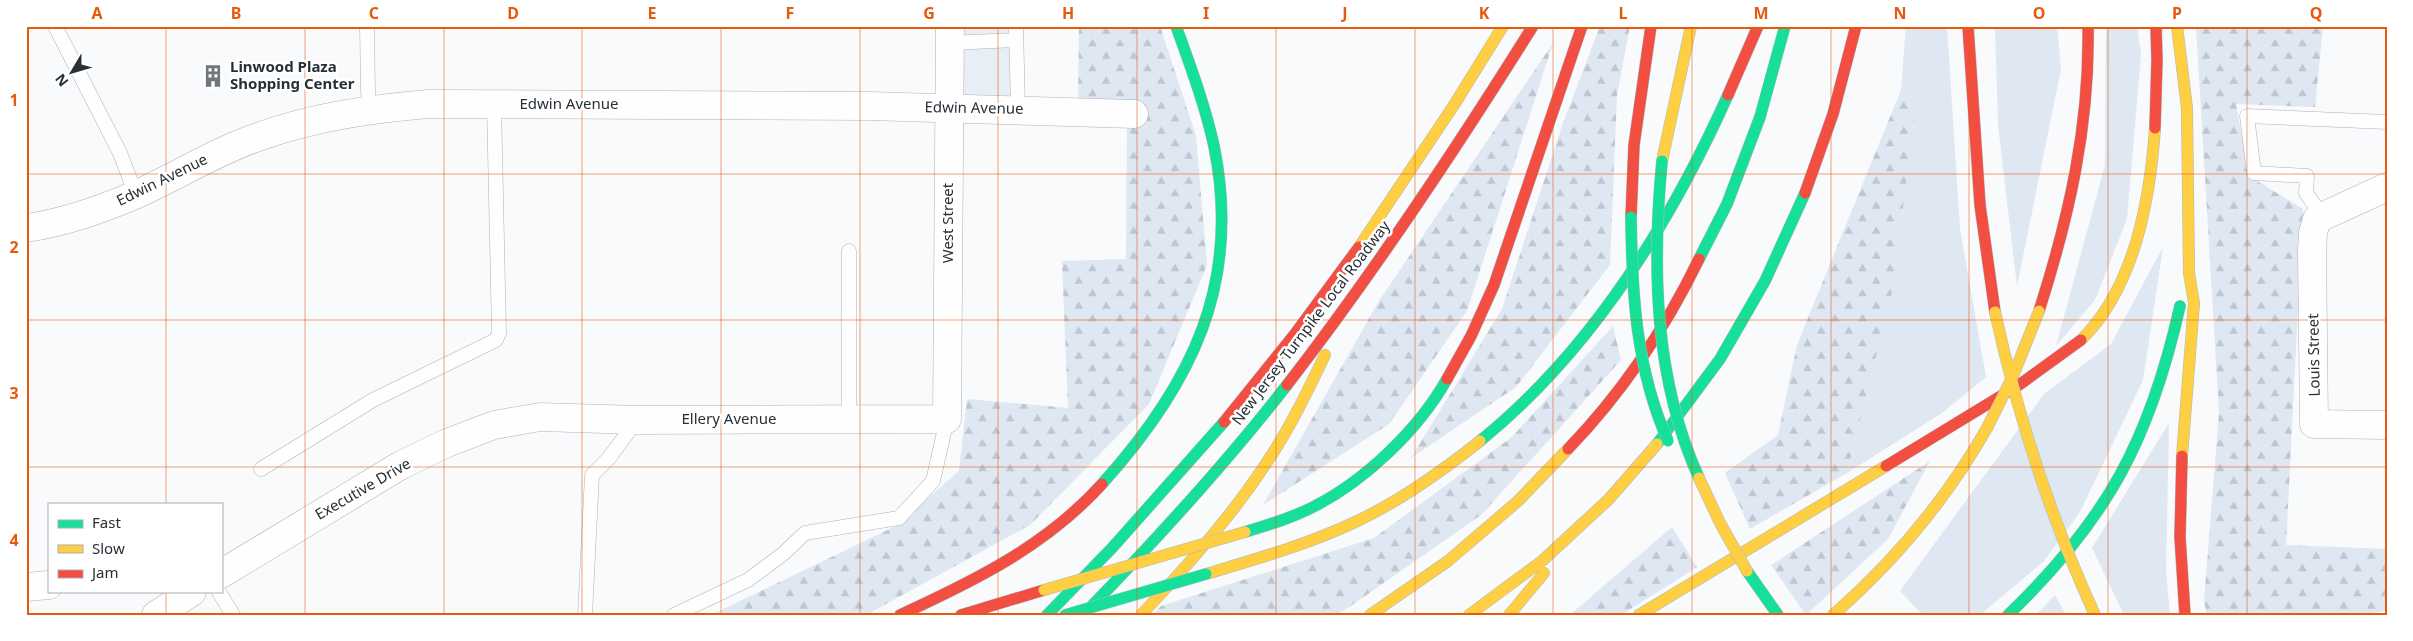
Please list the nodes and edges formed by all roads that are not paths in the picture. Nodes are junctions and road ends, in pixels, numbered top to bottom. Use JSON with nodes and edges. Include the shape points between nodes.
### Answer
{"nodes":[{"id":1,"x":56,"y":26,"type":"edge"},
{"id":2,"x":367,"y":26,"type":"edge"},
{"id":3,"x":1176,"y":26,"type":"edge"},
{"id":4,"x":1504,"y":26,"type":"edge"},
{"id":5,"x":1533,"y":26,"type":"edge"},
{"id":6,"x":1582,"y":26,"type":"edge"},
{"id":7,"x":1651,"y":26,"type":"edge"},
{"id":8,"x":1691,"y":26,"type":"edge"},
{"id":9,"x":1758,"y":26,"type":"edge"},
{"id":10,"x":1785,"y":26,"type":"edge"},
{"id":11,"x":1856,"y":26,"type":"edge"},
{"id":12,"x":1968,"y":26,"type":"edge"},
{"id":13,"x":2088,"y":26,"type":"edge"},
{"id":14,"x":2156,"y":26,"type":"edge"},
{"id":15,"x":2177,"y":26,"type":"edge"},
{"id":16,"x":1016,"y":33,"type":"edge"},
{"id":17,"x":950,"y":35,"type":"edge"},
{"id":18,"x":494,"y":104,"type":"junction"},
{"id":19,"x":948,"y":108,"type":"junction"},
{"id":20,"x":370,"y":109,"type":"junction"},
{"id":21,"x":1018,"y":109,"type":"junction"},
{"id":22,"x":1134,"y":114,"type":"dead end"},
{"id":23,"x":2387,"y":122,"type":"edge"},
{"id":24,"x":2387,"y":187,"type":"edge"},
{"id":25,"x":136,"y":194,"type":"junction"},
{"id":26,"x":2322,"y":216,"type":"junction"},
{"id":27,"x":26,"y":228,"type":"edge"},
{"id":28,"x":848,"y":251,"type":"dead end"},
{"id":29,"x":2189,"y":273,"type":"junction"},
{"id":30,"x":1358,"y":291,"type":"junction"},
{"id":31,"x":850,"y":419,"type":"junction"},
{"id":32,"x":947,"y":419,"type":"junction"},
{"id":33,"x":637,"y":420,"type":"junction"},
{"id":34,"x":512,"y":422,"type":"joint"},
{"id":35,"x":2387,"y":425,"type":"edge"},
{"id":36,"x":1673,"y":450,"type":"dead end"},
{"id":37,"x":1680,"y":464,"type":"dead end"},
{"id":38,"x":261,"y":470,"type":"dead end"},
{"id":39,"x":1597,"y":510,"type":"junction"},
{"id":40,"x":1713,"y":511,"type":"junction"},
{"id":41,"x":222,"y":573,"type":"edge"},
{"id":42,"x":48,"y":585,"type":"edge"},
{"id":43,"x":26,"y":587,"type":"edge"},
{"id":44,"x":189,"y":594,"type":"edge"},
{"id":45,"x":220,"y":594,"type":"edge"},
{"id":46,"x":156,"y":615,"type":"edge"},
{"id":47,"x":232,"y":615,"type":"edge"},
{"id":48,"x":585,"y":615,"type":"edge"},
{"id":49,"x":674,"y":615,"type":"edge"},
{"id":50,"x":900,"y":615,"type":"edge"},
{"id":51,"x":961,"y":615,"type":"edge"},
{"id":52,"x":1047,"y":615,"type":"edge"},
{"id":53,"x":1065,"y":615,"type":"edge"},
{"id":54,"x":1083,"y":615,"type":"edge"},
{"id":55,"x":1141,"y":615,"type":"edge"},
{"id":56,"x":1370,"y":615,"type":"edge"},
{"id":57,"x":1469,"y":615,"type":"edge"},
{"id":58,"x":1509,"y":615,"type":"edge"},
{"id":59,"x":1639,"y":615,"type":"edge"},
{"id":60,"x":1778,"y":615,"type":"edge"},
{"id":61,"x":1835,"y":615,"type":"edge"},
{"id":62,"x":2008,"y":615,"type":"edge"},
{"id":63,"x":2096,"y":615,"type":"edge"},
{"id":64,"x":2185,"y":615,"type":"edge"}],
"edges":[{"from":1,"to":25,"type":"lane","via":[[120,152]]},
{"from":2,"to":20,"type":"lane"},
{"from":3,"to":50,"type":"highway","via":[[1213,140],[1220,186],[1217,272],[1210,312],[1195,349],[1176,386],[1151,423],[1107,478],[1075,510],[1001,566]]},
{"from":4,"to":52,"type":"highway","via":[[1394,196],[1248,392],[1126,533]]},
{"from":5,"to":30,"type":"highway","name":"New Jersey Turnpike Local Roadway","via":[[1448,160]]},
{"from":6,"to":51,"type":"highway","bridge":true,"via":[[1502,268],[1475,330],[1431,404],[1398,444],[1359,478],[1299,514]]},
{"from":7,"to":36,"type":"highway","bridge":true,"via":[[1633,162],[1631,256],[1645,373],[1657,415]]},
{"from":8,"to":40,"type":"highway","bridge":true,"via":[[1662,161],[1655,255],[1661,344],[1669,387],[1680,428]]},
{"from":9,"to":53,"type":"highway","bridge":true,"via":[[1708,140],[1656,233],[1595,321],[1516,412],[1448,468],[1374,513],[1298,545]]},
{"from":10,"to":56,"type":"highway","via":[[1764,108],[1728,204],[1680,298],[1635,367],[1583,434],[1505,513],[1422,580]]},
{"from":11,"to":39,"type":"highway","via":[[1823,151],[1783,249],[1758,297],[1731,344],[1682,416]]},
{"from":12,"to":63,"type":"highway","bridge":true,"via":[[1974,160],[1987,267],[2012,389],[2049,502]]},
{"from":13,"to":61,"type":"highway","bridge":true,"via":[[2087,83],[2080,146],[2058,249],[2039,311],[2013,376],[1956,482],[1918,533]]},
{"from":14,"to":59,"type":"highway","via":[[2157,108],[2145,196],[2134,248],[2122,282],[2096,324],[2071,348],[2019,385]]},
{"from":15,"to":29,"type":"highway","via":[[2189,150]]},
{"from":16,"to":17,"type":"lane"},
{"from":16,"to":21,"type":"lane"},
{"from":17,"to":19,"type":"street","name":"West Street"},
{"from":18,"to":19,"type":"street","name":"Edwin Avenue"},
{"from":18,"to":20,"type":"street","name":"Edwin Avenue","via":[[428,104]]},
{"from":18,"to":38,"type":"lane","via":[[500,333],[496,340],[373,400]]},
{"from":19,"to":21,"type":"street","name":"Edwin Avenue"},
{"from":19,"to":32,"type":"street","name":"West Street"},
{"from":20,"to":25,"type":"street","name":"Edwin Avenue","via":[[313,120],[257,137],[204,159]]},
{"from":21,"to":22,"type":"street","name":"Edwin Avenue"},
{"from":23,"to":26,"type":"lane","via":[[2247,116],[2254,173],[2307,176],[2306,193]]},
{"from":24,"to":26,"type":"street"},
{"from":25,"to":27,"type":"street","name":"Edwin Avenue","via":[[92,212]]},
{"from":26,"to":35,"type":"street","name":"Louis Street","via":[[2317,219],[2313,233],[2314,424]]},
{"from":28,"to":31,"type":"lane"},
{"from":29,"to":62,"type":"highway","via":[[2160,387],[2132,458],[2081,538],[2039,586]]},
{"from":29,"to":64,"type":"highway","via":[[2194,303],[2180,530]]},
{"from":30,"to":54,"type":"highway","name":"New Jersey Turnpike Local Roadway","via":[[1225,459],[1152,543]]},
{"from":30,"to":55,"type":"highway","via":[[1286,433],[1256,478],[1220,528]]},
{"from":31,"to":32,"type":"street","name":"Ellery Avenue"},
{"from":31,"to":33,"type":"street","name":"Ellery Avenue"},
{"from":32,"to":49,"type":"lane","via":[[933,480],[899,518],[806,533],[748,580]]},
{"from":33,"to":34,"type":"street","name":"Ellery Avenue","via":[[540,417]]},
{"from":33,"to":48,"type":"lane","via":[[592,475]]},
{"from":34,"to":41,"type":"street","name":"Executive Drive","via":[[494,425],[455,440],[401,465]]},
{"from":37,"to":40,"type":"highway","bridge":true},
{"from":39,"to":57,"type":"highway","via":[[1515,582]]},
{"from":39,"to":58,"type":"highway"},
{"from":40,"to":60,"type":"highway","bridge":true,"via":[[1739,558]]},
{"from":42,"to":43,"type":"street"},
{"from":44,"to":46,"type":"street"},
{"from":45,"to":47,"type":"lane"}]}
